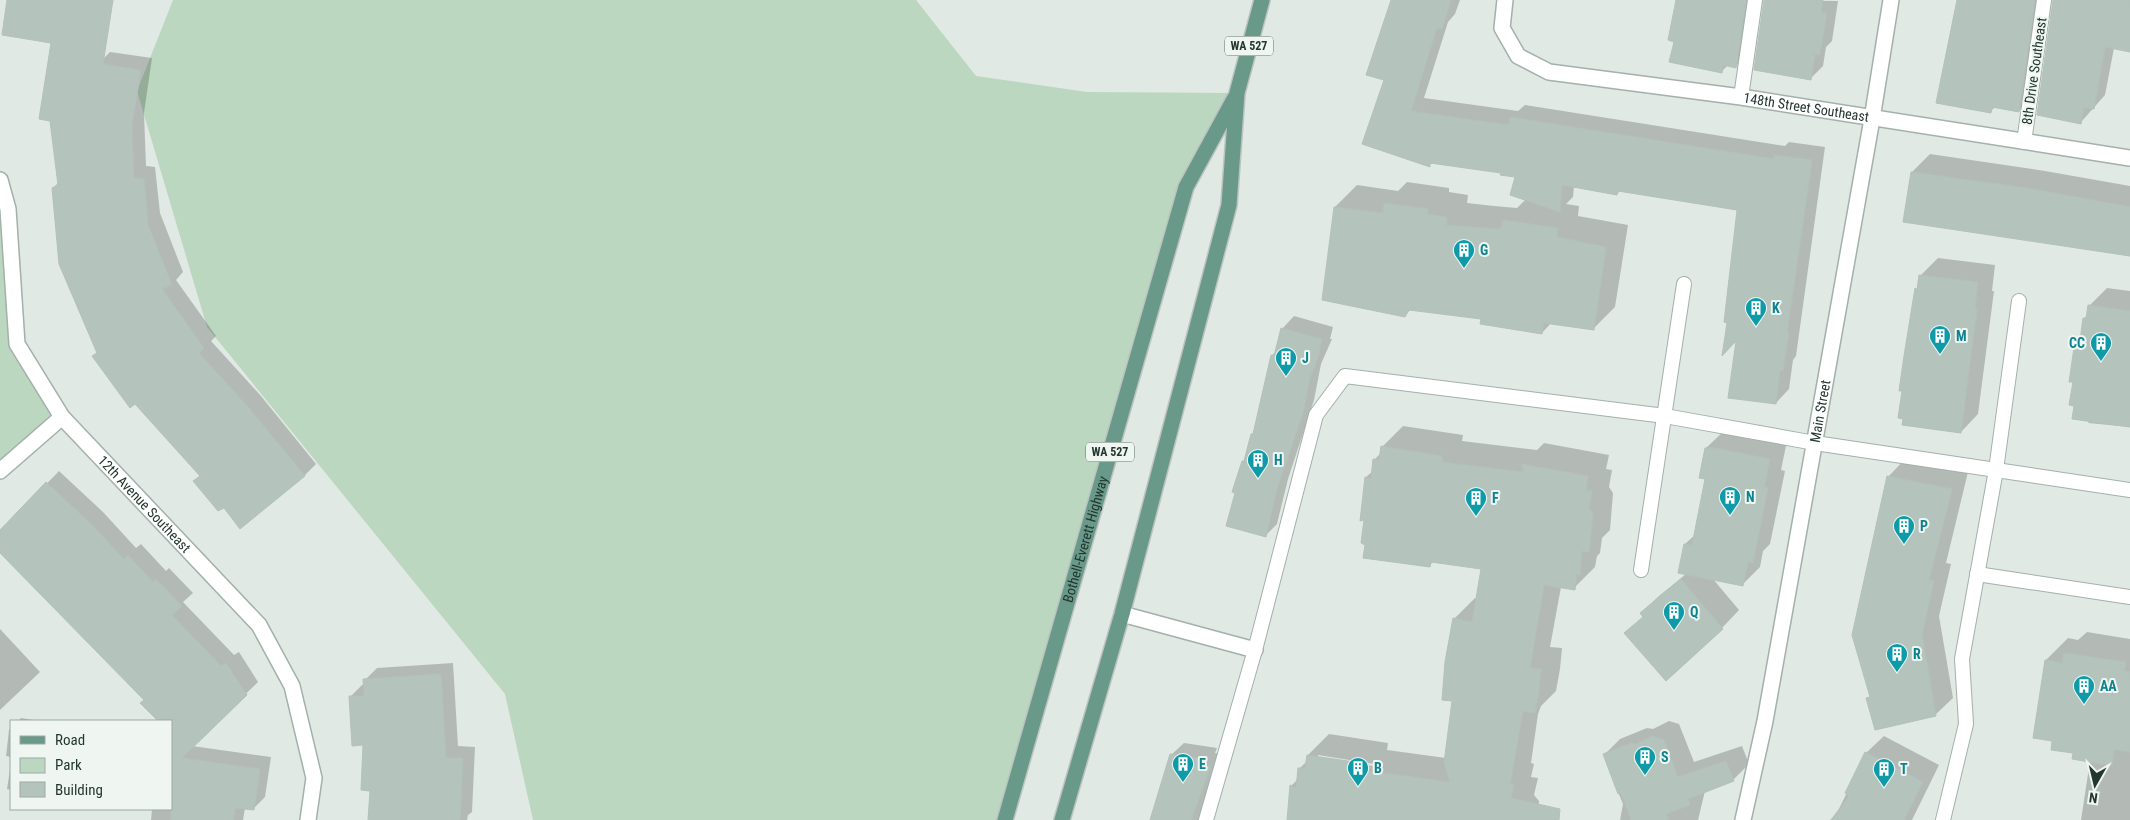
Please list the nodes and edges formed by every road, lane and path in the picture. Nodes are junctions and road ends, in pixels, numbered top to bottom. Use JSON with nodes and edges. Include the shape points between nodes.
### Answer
{"nodes":[{"id":1,"x":1262,"y":0,"type":"edge"},
{"id":2,"x":1504,"y":0,"type":"edge"},
{"id":3,"x":1755,"y":0,"type":"edge"},
{"id":4,"x":1892,"y":0,"type":"edge"},
{"id":5,"x":2044,"y":0,"type":"edge"},
{"id":6,"x":1237,"y":93,"type":"junction"},
{"id":7,"x":1741,"y":97,"type":"junction"},
{"id":8,"x":1872,"y":119,"type":"junction"},
{"id":9,"x":2024,"y":142,"type":"junction"},
{"id":10,"x":2130,"y":158,"type":"edge"},
{"id":11,"x":0,"y":180,"type":"edge"},
{"id":12,"x":1684,"y":284,"type":"dead end"},
{"id":13,"x":2019,"y":301,"type":"dead end"},
{"id":14,"x":1665,"y":416,"type":"junction"},
{"id":15,"x":62,"y":417,"type":"junction"},
{"id":16,"x":1815,"y":443,"type":"junction"},
{"id":17,"x":1996,"y":470,"type":"junction"},
{"id":18,"x":0,"y":471,"type":"edge"},
{"id":19,"x":2130,"y":490,"type":"edge"},
{"id":20,"x":1641,"y":570,"type":"dead end"},
{"id":21,"x":1977,"y":574,"type":"junction"},
{"id":22,"x":2130,"y":598,"type":"edge"},
{"id":23,"x":1122,"y":614,"type":"junction"},
{"id":24,"x":1255,"y":650,"type":"junction"},
{"id":25,"x":308,"y":820,"type":"edge"},
{"id":26,"x":1005,"y":820,"type":"edge"},
{"id":27,"x":1062,"y":820,"type":"edge"},
{"id":28,"x":1206,"y":820,"type":"edge"},
{"id":29,"x":1743,"y":820,"type":"edge"},
{"id":30,"x":1944,"y":820,"type":"edge"}],
"edges":[{"from":1,"to":6,"type":"main road","name":"Bothell-Everett Highway","number":"WA 527"},
{"from":2,"to":7,"type":"street","name":"148th Street Southeast","via":[[1502,28],[1518,56],[1550,72]]},
{"from":3,"to":7,"type":"lane"},
{"from":4,"to":8,"type":"street","name":"Main Street"},
{"from":5,"to":9,"type":"lane","name":"8th Drive Southeast"},
{"from":6,"to":23,"type":"main road","name":"Bothell-Everett Highway","via":[[1229,205]]},
{"from":6,"to":26,"type":"main road","name":"Bothell-Everett Highway","number":"WA 527","via":[[1186,187]]},
{"from":7,"to":8,"type":"street","name":"148th Street Southeast"},
{"from":8,"to":9,"type":"street","name":"148th Street Southeast"},
{"from":8,"to":16,"type":"street","name":"Main Street"},
{"from":9,"to":10,"type":"street","name":"148th Street Southeast"},
{"from":11,"to":15,"type":"street","name":"12th Avenue Southeast","via":[[8,209],[17,344]]},
{"from":12,"to":14,"type":"lane"},
{"from":13,"to":17,"type":"lane"},
{"from":14,"to":16,"type":"lane"},
{"from":14,"to":20,"type":"lane"},
{"from":14,"to":24,"type":"lane","via":[[1345,376],[1316,415]]},
{"from":15,"to":18,"type":"street"},
{"from":15,"to":25,"type":"street","name":"12th Avenue Southeast","via":[[259,625],[292,686],[314,778]]},
{"from":16,"to":17,"type":"lane"},
{"from":16,"to":29,"type":"street","name":"Main Street","via":[[1766,721]]},
{"from":17,"to":19,"type":"lane"},
{"from":17,"to":21,"type":"lane"},
{"from":21,"to":22,"type":"lane"},
{"from":21,"to":30,"type":"lane","via":[[1962,659],[1966,724]]},
{"from":23,"to":24,"type":"street"},
{"from":23,"to":27,"type":"main road","name":"Bothell-Everett Highway"},
{"from":24,"to":28,"type":"lane"}]}
